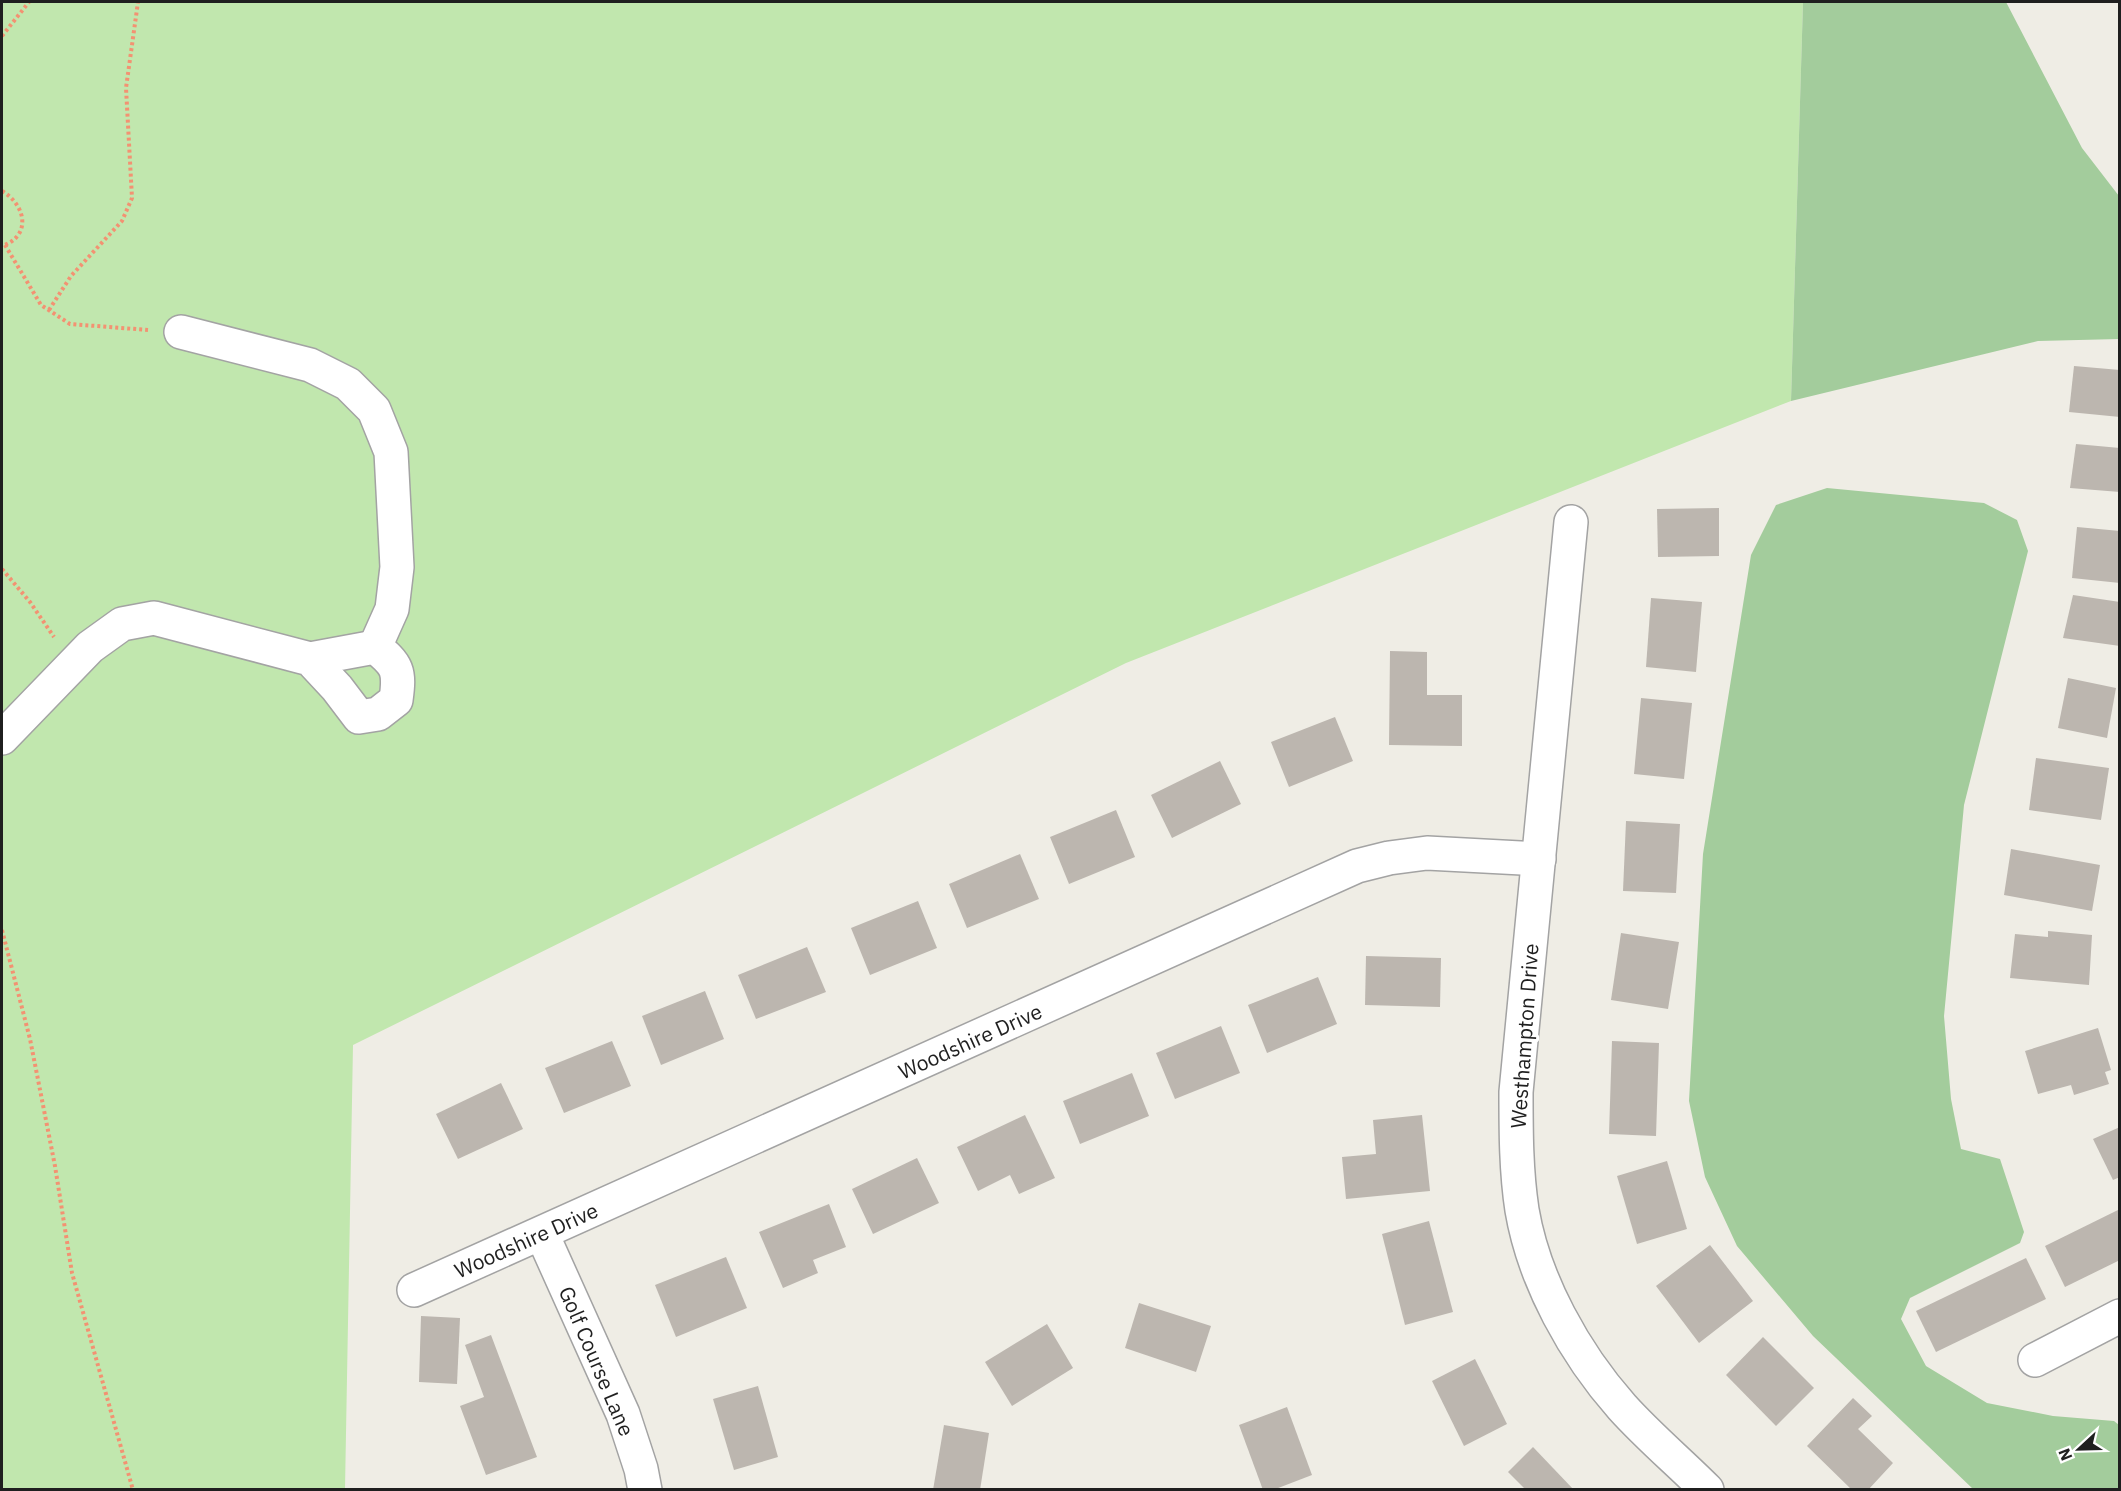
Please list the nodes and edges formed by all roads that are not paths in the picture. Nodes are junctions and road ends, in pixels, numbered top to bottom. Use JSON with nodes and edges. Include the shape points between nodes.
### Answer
{"nodes":[{"id":1,"x":181,"y":332,"type":"road end"},
{"id":2,"x":1571,"y":522,"type":"dead end"},
{"id":3,"x":375,"y":647,"type":"junction"},
{"id":4,"x":310,"y":659,"type":"junction"},
{"id":5,"x":2,"y":738,"type":"edge"},
{"id":6,"x":1539,"y":859,"type":"junction"},
{"id":7,"x":542,"y":1234,"type":"junction"},
{"id":8,"x":414,"y":1290,"type":"dead end"},
{"id":9,"x":2120,"y":1316,"type":"edge"},
{"id":10,"x":2035,"y":1360,"type":"dead end"},
{"id":11,"x":645,"y":1490,"type":"edge"},
{"id":12,"x":1707,"y":1490,"type":"edge"}],
"edges":[{"from":1,"to":3,"type":"street","via":[[310,365],[348,384],[374,410],[390,452],[397,567],[392,609]]},
{"from":2,"to":6,"type":"street","name":"Westhampton Drive"},
{"from":3,"to":4,"type":"street"},
{"from":3,"to":4,"type":"street","via":[[390,659],[399,678],[396,700],[378,714],[359,717]]},
{"from":4,"to":5,"type":"street","via":[[154,618],[122,624],[90,647]]},
{"from":6,"to":7,"type":"street","name":"Woodshire Drive","via":[[1427,853],[1357,866]]},
{"from":6,"to":12,"type":"street","name":"Westhampton Drive","via":[[1516,1092],[1522,1210],[1529,1238],[1547,1293],[1589,1366],[1623,1407]]},
{"from":7,"to":8,"type":"street","name":"Woodshire Drive"},
{"from":7,"to":11,"type":"street","name":"Golf Course Lane","via":[[623,1414]]},
{"from":9,"to":10,"type":"street"}]}
